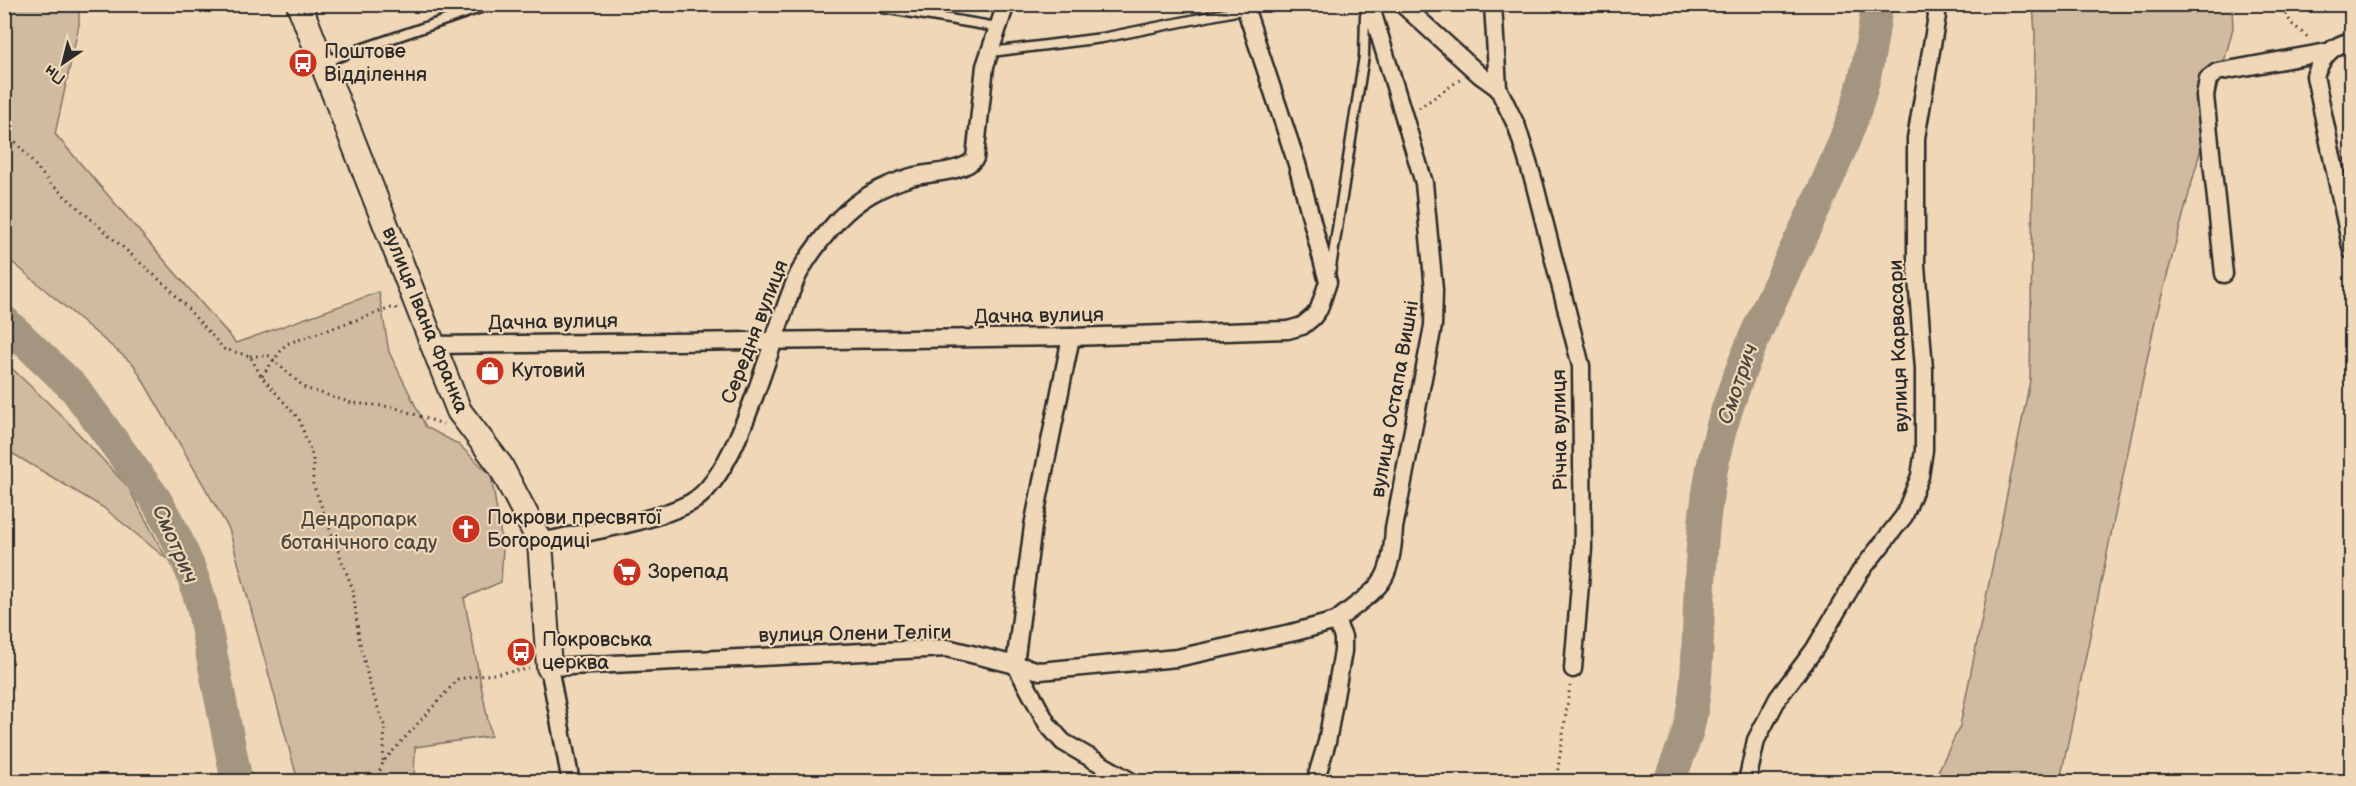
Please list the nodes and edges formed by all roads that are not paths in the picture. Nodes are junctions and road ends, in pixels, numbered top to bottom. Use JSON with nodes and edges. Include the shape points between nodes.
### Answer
{"nodes":[{"id":1,"x":299,"y":4,"type":"edge"},
{"id":2,"x":492,"y":4,"type":"edge"},
{"id":3,"x":879,"y":4,"type":"edge"},
{"id":4,"x":1006,"y":4,"type":"edge"},
{"id":5,"x":1369,"y":4,"type":"edge"},
{"id":6,"x":1402,"y":4,"type":"edge"},
{"id":7,"x":1493,"y":4,"type":"edge"},
{"id":8,"x":1935,"y":4,"type":"edge"},
{"id":9,"x":1245,"y":7,"type":"edge"},
{"id":10,"x":997,"y":27,"type":"junction"},
{"id":11,"x":2352,"y":41,"type":"edge"},
{"id":12,"x":991,"y":52,"type":"junction"},
{"id":13,"x":2327,"y":52,"type":"junction"},
{"id":14,"x":323,"y":62,"type":"junction"},
{"id":15,"x":1498,"y":88,"type":"junction"},
{"id":16,"x":2352,"y":251,"type":"edge"},
{"id":17,"x":2224,"y":274,"type":"dead end"},
{"id":18,"x":1328,"y":282,"type":"junction"},
{"id":19,"x":430,"y":337,"type":"junction"},
{"id":20,"x":1071,"y":337,"type":"junction"},
{"id":21,"x":776,"y":340,"type":"junction"},
{"id":22,"x":540,"y":542,"type":"junction"},
{"id":23,"x":1336,"y":621,"type":"junction"},
{"id":24,"x":1015,"y":664,"type":"junction"},
{"id":25,"x":549,"y":667,"type":"junction"},
{"id":26,"x":1573,"y":669,"type":"road end"},
{"id":27,"x":571,"y":782,"type":"edge"},
{"id":28,"x":1132,"y":782,"type":"edge"},
{"id":29,"x":1315,"y":782,"type":"edge"},
{"id":30,"x":1747,"y":782,"type":"edge"}],
"edges":[{"from":1,"to":14,"type":"street","name":"вулиця Івана Франка"},
{"from":2,"to":14,"type":"lane"},
{"from":3,"to":10,"type":"lane","via":[[883,8]]},
{"from":4,"to":10,"type":"street","name":"Середня вулиця"},
{"from":5,"to":18,"type":"lane"},
{"from":5,"to":23,"type":"street","name":"вулиця Остапа Вишні","via":[[1426,198],[1435,298],[1389,570],[1375,590]]},
{"from":6,"to":15,"type":"street","name":"Річна вулиця"},
{"from":7,"to":15,"type":"street","name":"Річна вулиця"},
{"from":8,"to":30,"type":"street","name":"вулиця Карвасари","via":[[1937,16],[1916,138],[1915,169],[1916,265],[1924,369],[1924,450],[1920,476],[1904,516],[1865,564],[1814,650],[1778,698],[1756,740]]},
{"from":9,"to":12,"type":"lane","via":[[1102,38]]},
{"from":9,"to":18,"type":"street","via":[[1297,164]]},
{"from":10,"to":12,"type":"street","name":"Середня вулиця"},
{"from":11,"to":13,"type":"street"},
{"from":12,"to":21,"type":"street","name":"Середня вулиця","via":[[973,162],[912,177],[872,192],[854,204],[806,260]]},
{"from":13,"to":16,"type":"street","via":[[2315,76]]},
{"from":13,"to":17,"type":"street","via":[[2217,72],[2208,79],[2205,96]]},
{"from":14,"to":19,"type":"street","name":"вулиця Івана Франка"},
{"from":15,"to":26,"type":"street","name":"Річна вулиця","via":[[1517,127],[1534,182],[1581,366],[1583,548]]},
{"from":18,"to":20,"type":"street","name":"Дачна вулиця","via":[[1313,317],[1288,330]]},
{"from":19,"to":21,"type":"street","name":"Дачна вулиця"},
{"from":19,"to":22,"type":"street","name":"вулиця Івана Франка","via":[[459,411],[500,465]]},
{"from":20,"to":21,"type":"street","name":"Дачна вулиця"},
{"from":20,"to":24,"type":"street","via":[[1032,526]]},
{"from":21,"to":22,"type":"street","name":"Середня вулиця","via":[[717,476],[692,502],[645,518]]},
{"from":22,"to":25,"type":"street","name":"вулиця Івана Франка"},
{"from":23,"to":24,"type":"street","name":"вулиця Олени Теліги","via":[[1177,658],[1040,670]]},
{"from":23,"to":29,"type":"street","via":[[1343,637],[1343,651],[1327,742]]},
{"from":24,"to":25,"type":"street","name":"вулиця Олени Теліги","via":[[947,648]]},
{"from":24,"to":28,"type":"street","via":[[1056,735]]},
{"from":25,"to":27,"type":"street"}]}
